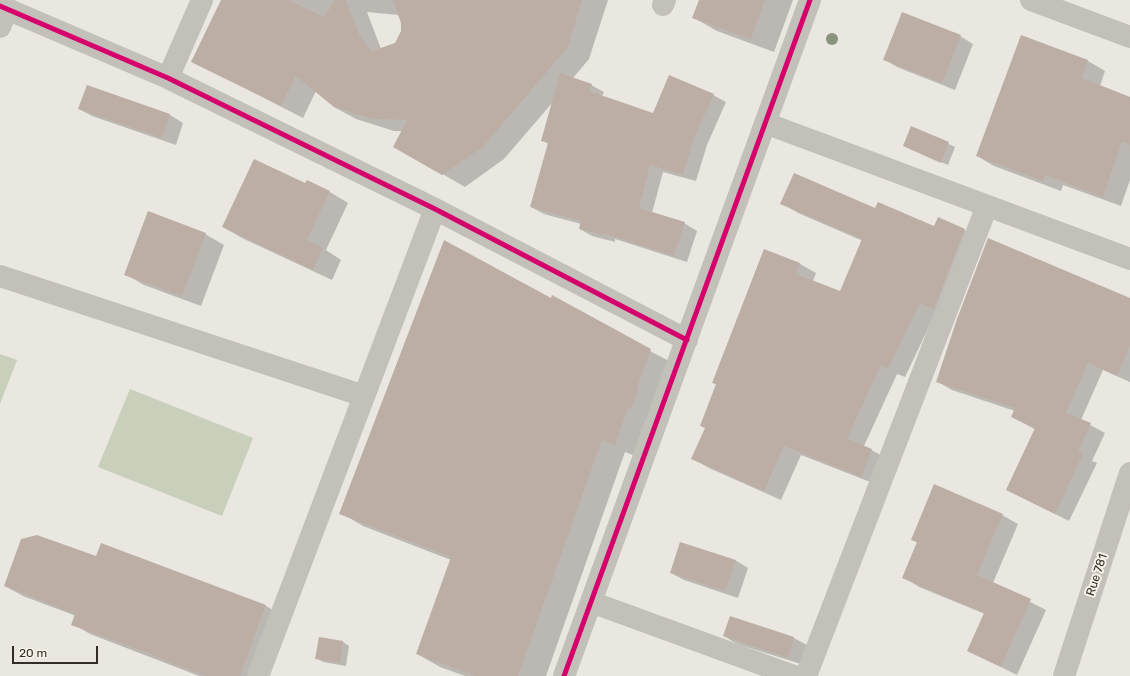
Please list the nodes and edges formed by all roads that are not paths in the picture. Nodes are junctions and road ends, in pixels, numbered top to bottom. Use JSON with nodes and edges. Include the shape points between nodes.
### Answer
{"nodes":[{"id":1,"x":202,"y":0,"type":"edge"},
{"id":2,"x":810,"y":0,"type":"edge"},
{"id":3,"x":1030,"y":0,"type":"edge"},
{"id":4,"x":2,"y":14,"type":"edge"},
{"id":5,"x":1130,"y":37,"type":"edge"},
{"id":6,"x":168,"y":78,"type":"junction"},
{"id":7,"x":765,"y":123,"type":"junction"},
{"id":8,"x":986,"y":206,"type":"junction"},
{"id":9,"x":435,"y":209,"type":"junction"},
{"id":10,"x":1130,"y":259,"type":"edge"},
{"id":11,"x":0,"y":276,"type":"edge"},
{"id":12,"x":686,"y":340,"type":"junction"},
{"id":13,"x":364,"y":396,"type":"junction"},
{"id":14,"x":1130,"y":473,"type":"edge"},
{"id":15,"x":591,"y":602,"type":"junction"},
{"id":16,"x":258,"y":676,"type":"edge"},
{"id":17,"x":564,"y":676,"type":"edge"},
{"id":18,"x":794,"y":676,"type":"edge"},
{"id":19,"x":806,"y":676,"type":"edge"},
{"id":20,"x":1064,"y":676,"type":"edge"}],
"edges":[{"from":1,"to":6,"type":"street"},
{"from":2,"to":7,"type":"street"},
{"from":3,"to":5,"type":"street"},
{"from":4,"to":6,"type":"street"},
{"from":6,"to":9,"type":"street"},
{"from":7,"to":8,"type":"street"},
{"from":7,"to":12,"type":"street"},
{"from":8,"to":10,"type":"street"},
{"from":8,"to":19,"type":"street"},
{"from":9,"to":12,"type":"street"},
{"from":9,"to":13,"type":"street"},
{"from":11,"to":13,"type":"street"},
{"from":12,"to":15,"type":"street"},
{"from":13,"to":16,"type":"street"},
{"from":14,"to":20,"type":"street","name":"Rue 781"},
{"from":15,"to":17,"type":"street"},
{"from":15,"to":18,"type":"street"}]}
